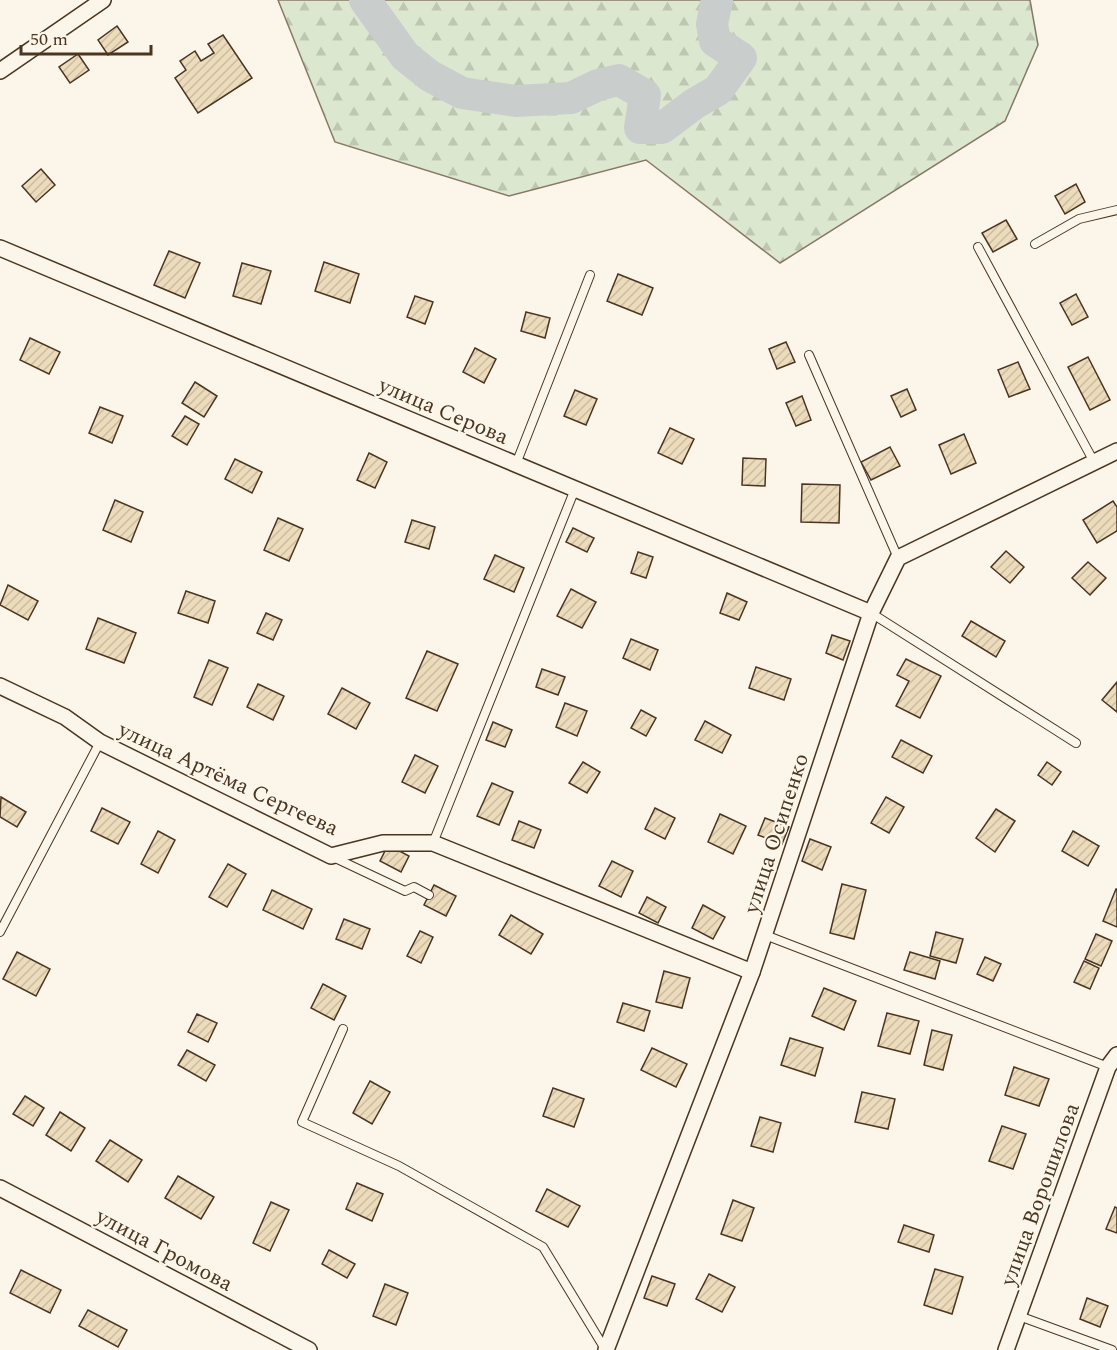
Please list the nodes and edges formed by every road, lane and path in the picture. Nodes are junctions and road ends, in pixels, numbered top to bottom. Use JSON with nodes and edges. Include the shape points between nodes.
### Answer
{"nodes":[{"id":1,"x":103,"y":0,"type":"edge"},
{"id":2,"x":0,"y":71,"type":"edge"},
{"id":3,"x":1117,"y":210,"type":"edge"},
{"id":4,"x":1035,"y":244,"type":"dead end"},
{"id":5,"x":978,"y":247,"type":"dead end"},
{"id":6,"x":0,"y":248,"type":"edge"},
{"id":7,"x":591,"y":275,"type":"dead end"},
{"id":8,"x":809,"y":355,"type":"dead end"},
{"id":9,"x":1117,"y":451,"type":"edge"},
{"id":10,"x":1094,"y":462,"type":"junction"},
{"id":11,"x":516,"y":464,"type":"junction"},
{"id":12,"x":575,"y":489,"type":"junction"},
{"id":13,"x":898,"y":558,"type":"junction"},
{"id":14,"x":871,"y":613,"type":"junction"},
{"id":15,"x":0,"y":686,"type":"edge"},
{"id":16,"x":100,"y":742,"type":"junction"},
{"id":17,"x":1076,"y":742,"type":"dead end"},
{"id":18,"x":433,"y":843,"type":"junction"},
{"id":19,"x":332,"y":856,"type":"junction"},
{"id":20,"x":429,"y":895,"type":"dead end"},
{"id":21,"x":0,"y":932,"type":"edge"},
{"id":22,"x":765,"y":935,"type":"junction"},
{"id":23,"x":752,"y":972,"type":"junction"},
{"id":24,"x":343,"y":1029,"type":"dead end"},
{"id":25,"x":1113,"y":1061,"type":"edge"},
{"id":26,"x":0,"y":1188,"type":"edge"},
{"id":27,"x":1019,"y":1316,"type":"junction"},
{"id":28,"x":309,"y":1350,"type":"edge"},
{"id":29,"x":606,"y":1350,"type":"edge"},
{"id":30,"x":1006,"y":1350,"type":"edge"},
{"id":31,"x":1112,"y":1350,"type":"edge"}],
"edges":[{"from":1,"to":2,"type":"street"},
{"from":3,"to":4,"type":"lane","via":[[1079,219]]},
{"from":5,"to":10,"type":"lane"},
{"from":6,"to":11,"type":"street","name":"улица Серова"},
{"from":7,"to":11,"type":"lane"},
{"from":8,"to":13,"type":"lane"},
{"from":9,"to":10,"type":"street"},
{"from":10,"to":13,"type":"street"},
{"from":11,"to":12,"type":"street","name":"улица Серова"},
{"from":12,"to":14,"type":"street","name":"улица Серова"},
{"from":12,"to":18,"type":"lane"},
{"from":13,"to":14,"type":"street","name":"улица Осипенко"},
{"from":14,"to":17,"type":"lane"},
{"from":14,"to":22,"type":"street","name":"улица Осипенко"},
{"from":15,"to":16,"type":"street","name":"улица Артёма Сергеева","via":[[65,717]]},
{"from":16,"to":19,"type":"street","name":"улица Артёма Сергеева"},
{"from":16,"to":21,"type":"lane"},
{"from":18,"to":19,"type":"street","name":"улица Артёма Сергеева","via":[[383,843]]},
{"from":18,"to":23,"type":"street","name":"улица Артёма Сергеева"},
{"from":19,"to":20,"type":"lane","via":[[405,891],[414,887]]},
{"from":22,"to":23,"type":"street","name":"улица Осипенко"},
{"from":22,"to":25,"type":"lane"},
{"from":23,"to":29,"type":"street","name":"улица Осипенко"},
{"from":24,"to":29,"type":"lane","via":[[302,1122],[399,1166],[543,1246]]},
{"from":25,"to":27,"type":"street","name":"улица Ворошилова"},
{"from":26,"to":28,"type":"street","name":"улица Громова"},
{"from":27,"to":30,"type":"street","name":"улица Ворошилова"},
{"from":27,"to":31,"type":"lane"}]}
